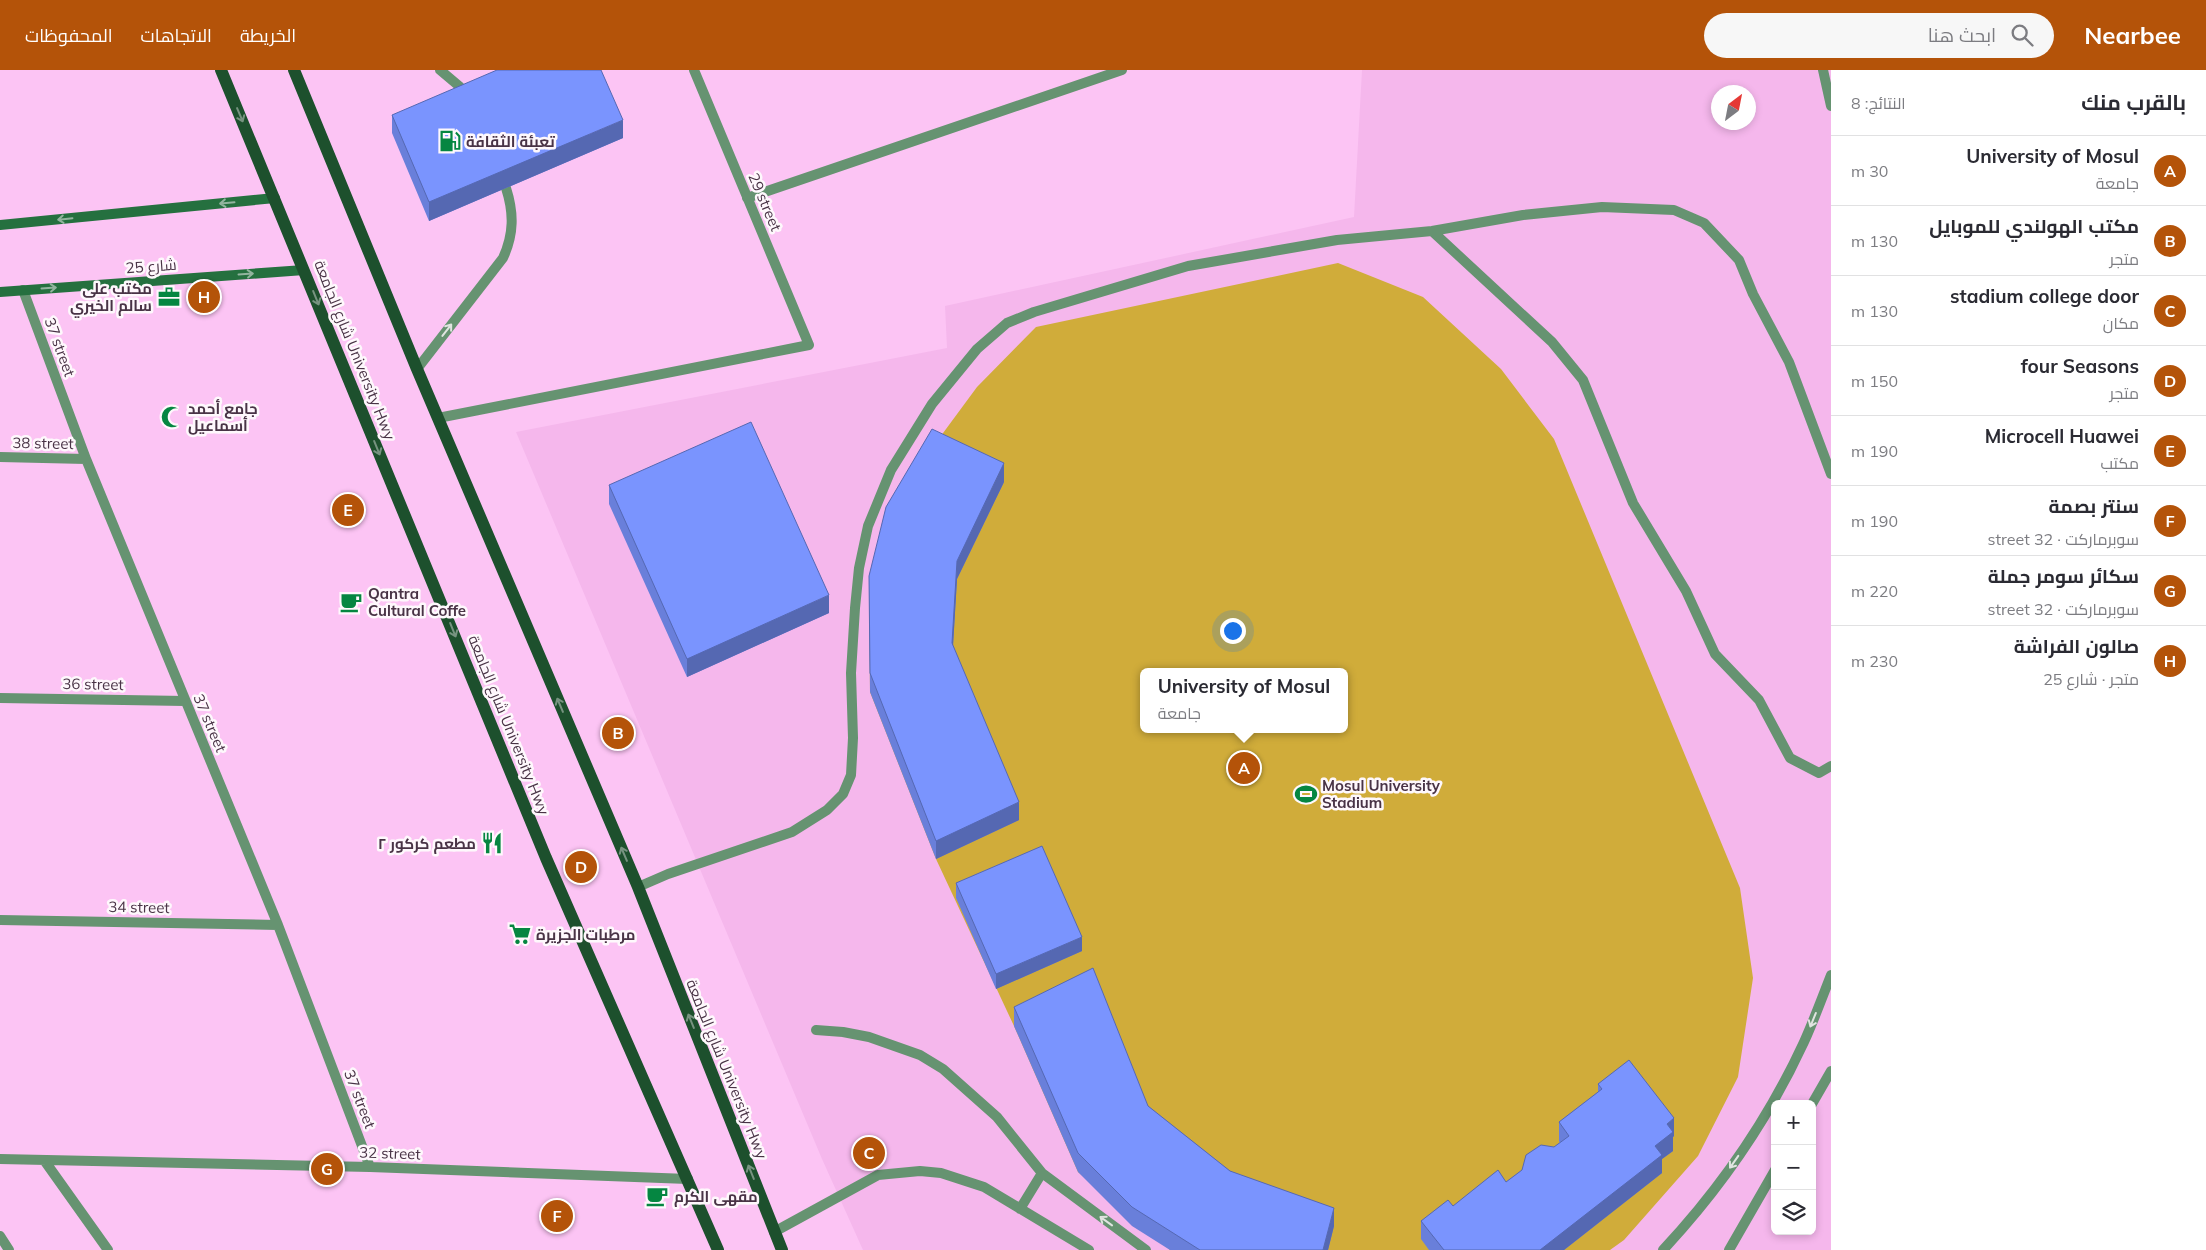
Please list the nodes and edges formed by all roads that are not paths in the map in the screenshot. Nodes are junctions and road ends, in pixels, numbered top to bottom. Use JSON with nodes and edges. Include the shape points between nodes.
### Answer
{"nodes":[{"id":1,"x":222,"y":70,"type":"edge"},
{"id":2,"x":294,"y":70,"type":"edge"},
{"id":3,"x":440,"y":70,"type":"edge"},
{"id":4,"x":694,"y":70,"type":"edge"},
{"id":5,"x":1122,"y":70,"type":"edge"},
{"id":6,"x":1823,"y":70,"type":"edge"},
{"id":7,"x":470,"y":100,"type":"edge"},
{"id":8,"x":1831,"y":106,"type":"edge"},
{"id":9,"x":506,"y":188,"type":"edge"},
{"id":10,"x":275,"y":198,"type":"junction"},
{"id":11,"x":747,"y":198,"type":"junction"},
{"id":12,"x":0,"y":225,"type":"edge"},
{"id":13,"x":1432,"y":231,"type":"junction"},
{"id":14,"x":304,"y":270,"type":"junction"},
{"id":15,"x":23,"y":290,"type":"junction"},
{"id":16,"x":0,"y":292,"type":"edge"},
{"id":17,"x":417,"y":369,"type":"junction"},
{"id":18,"x":438,"y":418,"type":"junction"},
{"id":19,"x":0,"y":457,"type":"edge"},
{"id":20,"x":86,"y":459,"type":"junction"},
{"id":21,"x":1831,"y":474,"type":"edge"},
{"id":22,"x":0,"y":698,"type":"edge"},
{"id":23,"x":185,"y":701,"type":"junction"},
{"id":24,"x":1831,"y":766,"type":"edge"},
{"id":25,"x":638,"y":887,"type":"junction"},
{"id":26,"x":0,"y":920,"type":"edge"},
{"id":27,"x":278,"y":925,"type":"junction"},
{"id":28,"x":1831,"y":975,"type":"edge"},
{"id":29,"x":816,"y":1030,"type":"dead end"},
{"id":30,"x":1831,"y":1071,"type":"edge"},
{"id":31,"x":1814,"y":1100,"type":"edge"},
{"id":32,"x":0,"y":1159,"type":"edge"},
{"id":33,"x":44,"y":1160,"type":"junction"},
{"id":34,"x":370,"y":1167,"type":"junction"},
{"id":35,"x":1042,"y":1174,"type":"junction"},
{"id":36,"x":1771,"y":1177,"type":"edge"},
{"id":37,"x":688,"y":1179,"type":"junction"},
{"id":38,"x":1020,"y":1209,"type":"junction"},
{"id":39,"x":774,"y":1232,"type":"junction"},
{"id":40,"x":0,"y":1236,"type":"edge"},
{"id":41,"x":9,"y":1250,"type":"edge"},
{"id":42,"x":108,"y":1250,"type":"edge"},
{"id":43,"x":718,"y":1250,"type":"edge"},
{"id":44,"x":782,"y":1250,"type":"edge"},
{"id":45,"x":1089,"y":1250,"type":"edge"},
{"id":46,"x":1146,"y":1250,"type":"edge"},
{"id":47,"x":1663,"y":1250,"type":"edge"},
{"id":48,"x":1730,"y":1250,"type":"edge"}],
"edges":[{"from":1,"to":10,"type":"main road","name":"شارع الجامعة University Hwy","one_way":true},
{"from":2,"to":17,"type":"main road","name":"شارع الجامعة University Hwy"},
{"from":3,"to":7,"type":"street"},
{"from":4,"to":11,"type":"street","name":"29 street"},
{"from":5,"to":11,"type":"street"},
{"from":6,"to":8,"type":"street"},
{"from":17,"to":9,"type":"street","one_way":true,"via":[[503,258],[509,245],[513,216]]},
{"from":10,"to":12,"type":"street","one_way":true},
{"from":10,"to":14,"type":"main road","name":"شارع الجامعة University Hwy"},
{"from":11,"to":18,"type":"street","name":"29 street","via":[[809,345]]},
{"from":13,"to":21,"type":"street","via":[[1523,215],[1602,207],[1674,210],[1704,223],[1739,260],[1788,362]]},
{"from":13,"to":24,"type":"street","via":[[1552,342],[1583,380],[1633,503],[1686,590],[1715,654],[1759,700],[1790,758],[1819,773]]},
{"from":13,"to":25,"type":"street","via":[[1337,240],[1188,266],[1007,323],[976,349],[932,404],[891,470],[868,526],[855,608],[851,775],[843,794],[827,810],[792,832]]},
{"from":15,"to":14,"type":"street","name":"شارع 25","one_way":true},
{"from":14,"to":37,"type":"main road","name":"شارع الجامعة University Hwy","one_way":true,"via":[[546,858]]},
{"from":15,"to":16,"type":"street","name":"شارع 25"},
{"from":15,"to":20,"type":"street","name":"37 street"},
{"from":17,"to":18,"type":"main road","name":"شارع الجامعة University Hwy"},
{"from":25,"to":18,"type":"main road","name":"شارع الجامعة University Hwy","one_way":true},
{"from":19,"to":20,"type":"street","name":"38 street"},
{"from":20,"to":23,"type":"street","name":"37 street"},
{"from":22,"to":23,"type":"street","name":"36 street"},
{"from":23,"to":27,"type":"street","name":"37 street"},
{"from":39,"to":25,"type":"main road","name":"شارع الجامعة University Hwy","one_way":true},
{"from":26,"to":27,"type":"street","name":"34 street"},
{"from":27,"to":34,"type":"street","name":"37 street"},
{"from":28,"to":47,"type":"street","one_way":true,"via":[[1804,1042],[1757,1127],[1714,1192]]},
{"from":29,"to":35,"type":"street","via":[[843,1032],[886,1042],[920,1055],[943,1069],[997,1117]]},
{"from":30,"to":31,"type":"street"},
{"from":32,"to":33,"type":"street","name":"32 street"},
{"from":33,"to":34,"type":"street","name":"32 street"},
{"from":33,"to":42,"type":"street"},
{"from":34,"to":37,"type":"street","name":"32 street"},
{"from":35,"to":38,"type":"street"},
{"from":46,"to":35,"type":"street","one_way":true},
{"from":36,"to":48,"type":"street"},
{"from":37,"to":43,"type":"main road","name":"شارع الجامعة University Hwy"},
{"from":38,"to":39,"type":"street","via":[[984,1187],[962,1179],[941,1173],[899,1172],[878,1175]]},
{"from":38,"to":45,"type":"street"},
{"from":39,"to":44,"type":"main road","name":"شارع الجامعة University Hwy"},
{"from":40,"to":41,"type":"street"}]}
